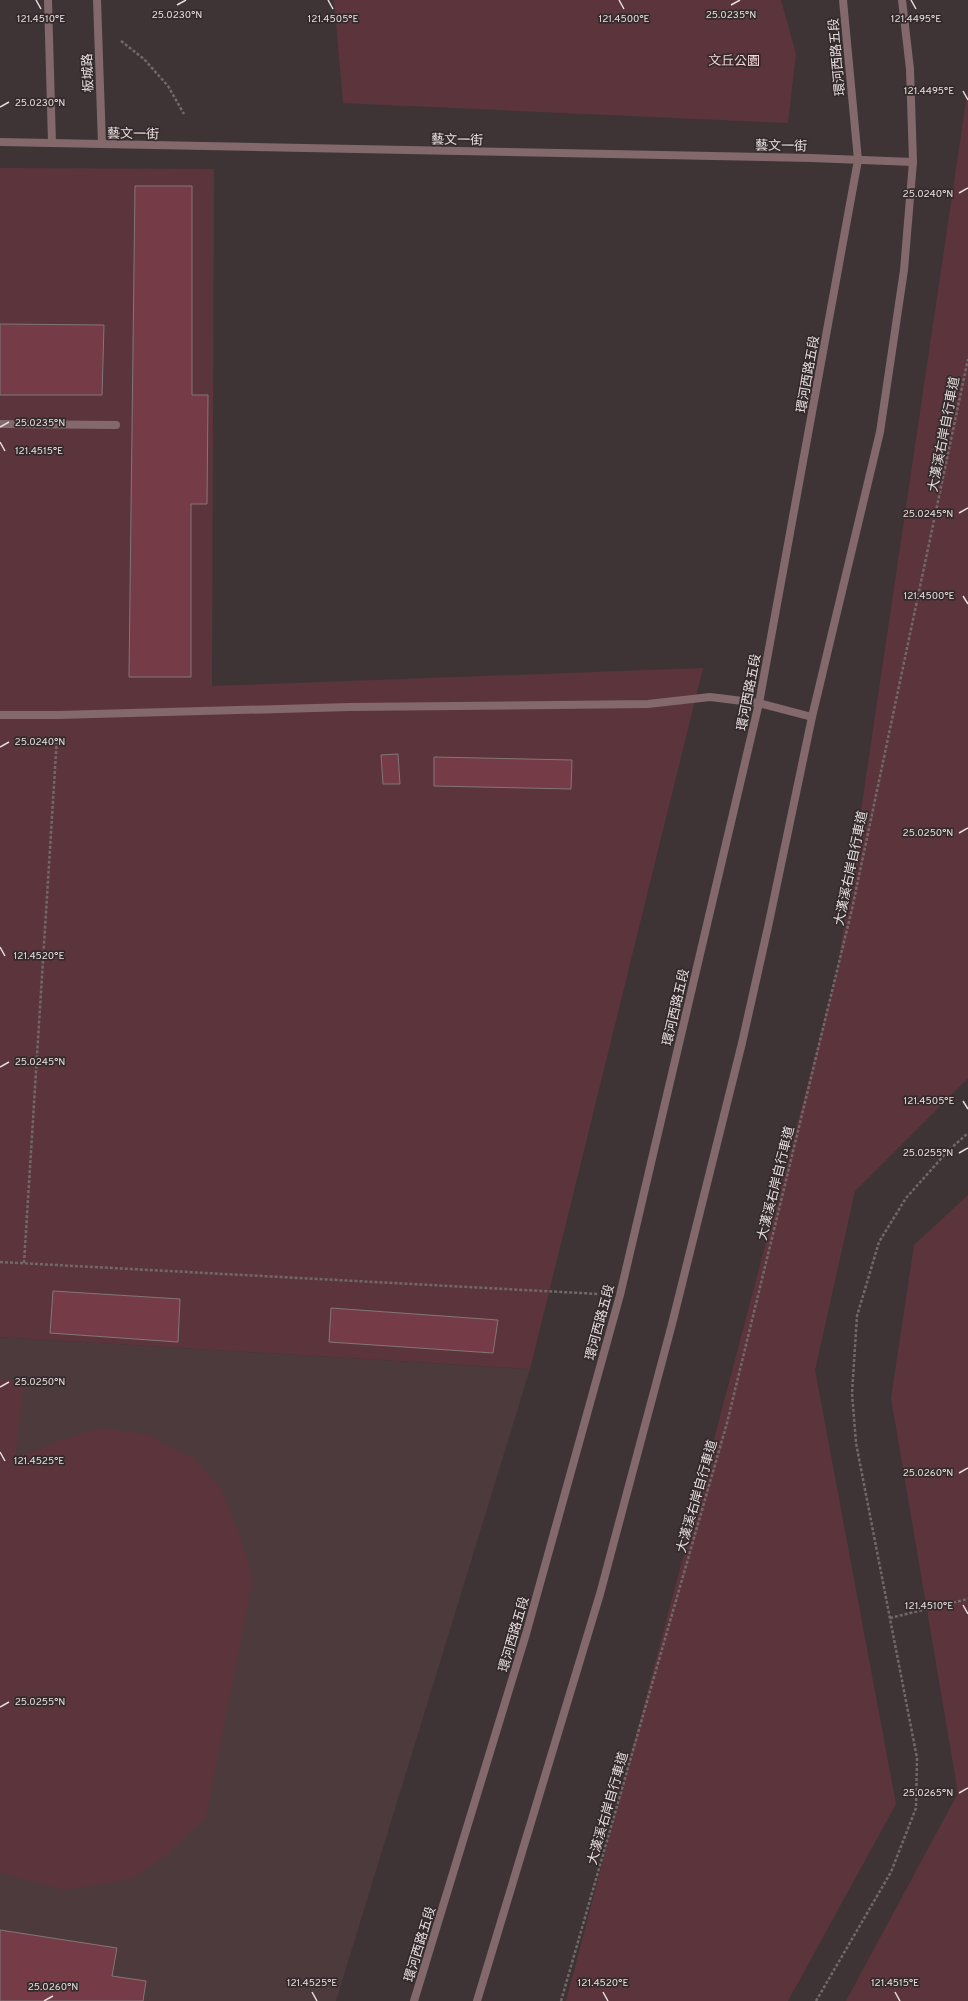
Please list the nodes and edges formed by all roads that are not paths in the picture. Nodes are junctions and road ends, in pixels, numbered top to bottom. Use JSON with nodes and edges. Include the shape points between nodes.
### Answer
{"nodes":[{"id":1,"x":48,"y":0,"type":"edge"},
{"id":2,"x":97,"y":0,"type":"edge"},
{"id":3,"x":843,"y":0,"type":"edge"},
{"id":4,"x":902,"y":0,"type":"edge"},
{"id":5,"x":0,"y":142,"type":"edge"},
{"id":6,"x":52,"y":143,"type":"junction"},
{"id":7,"x":102,"y":144,"type":"junction"},
{"id":8,"x":858,"y":160,"type":"junction"},
{"id":9,"x":913,"y":162,"type":"junction"},
{"id":10,"x":0,"y":424,"type":"edge"},
{"id":11,"x":116,"y":425,"type":"dead end"},
{"id":12,"x":760,"y":703,"type":"junction"},
{"id":13,"x":0,"y":715,"type":"edge"},
{"id":14,"x":812,"y":717,"type":"junction"},
{"id":15,"x":414,"y":2001,"type":"edge"},
{"id":16,"x":477,"y":2001,"type":"edge"}],
"edges":[{"from":1,"to":6,"type":"street"},
{"from":2,"to":7,"type":"street","name":"板城路"},
{"from":3,"to":8,"type":"street","name":"環河西路五段"},
{"from":4,"to":9,"type":"street","via":[[910,69]]},
{"from":5,"to":6,"type":"street","name":"藝文一街"},
{"from":6,"to":7,"type":"street","name":"藝文一街"},
{"from":7,"to":8,"type":"street","name":"藝文一街"},
{"from":8,"to":9,"type":"street","name":"藝文一街"},
{"from":8,"to":12,"type":"street","name":"環河西路五段"},
{"from":9,"to":14,"type":"street","via":[[904,270],[880,432]]},
{"from":10,"to":11,"type":"street"},
{"from":12,"to":13,"type":"street","via":[[710,697],[648,704],[350,707]]},
{"from":12,"to":14,"type":"street"},
{"from":12,"to":15,"type":"street","name":"環河西路五段","via":[[620,1295],[526,1634]]},
{"from":14,"to":16,"type":"street","via":[[763,950],[672,1324],[600,1594]]}]}
